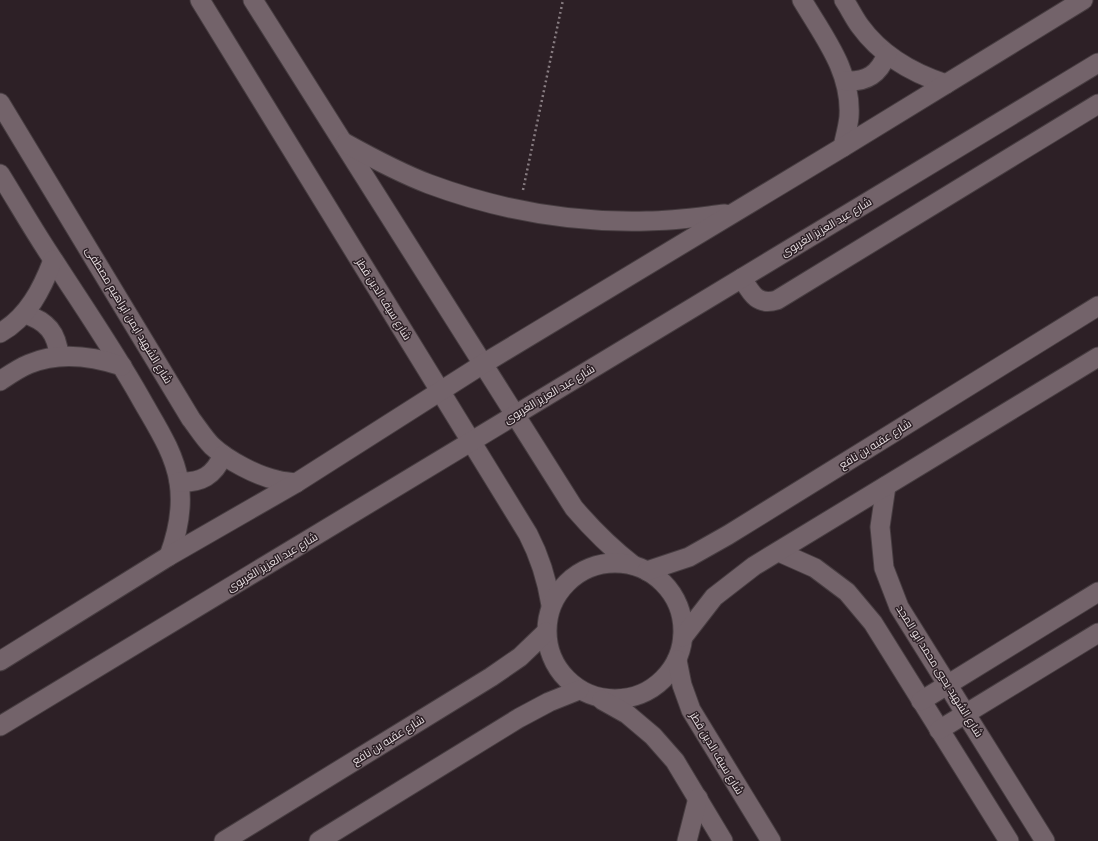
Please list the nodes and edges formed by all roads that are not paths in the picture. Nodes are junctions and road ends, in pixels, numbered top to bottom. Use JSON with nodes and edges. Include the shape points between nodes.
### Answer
{"nodes":[{"id":1,"x":200,"y":0,"type":"edge"},
{"id":2,"x":254,"y":0,"type":"edge"},
{"id":3,"x":802,"y":0,"type":"edge"},
{"id":4,"x":844,"y":0,"type":"edge"},
{"id":5,"x":1073,"y":3,"type":"edge"},
{"id":6,"x":887,"y":54,"type":"junction"},
{"id":7,"x":1098,"y":63,"type":"edge"},
{"id":8,"x":846,"y":81,"type":"junction"},
{"id":9,"x":946,"y":84,"type":"junction"},
{"id":10,"x":0,"y":103,"type":"edge"},
{"id":11,"x":1098,"y":104,"type":"edge"},
{"id":12,"x":344,"y":143,"type":"junction"},
{"id":13,"x":843,"y":147,"type":"junction"},
{"id":14,"x":0,"y":174,"type":"edge"},
{"id":15,"x":733,"y":213,"type":"junction"},
{"id":16,"x":53,"y":260,"type":"junction"},
{"id":17,"x":742,"y":278,"type":"junction"},
{"id":18,"x":1098,"y":306,"type":"edge"},
{"id":19,"x":24,"y":314,"type":"junction"},
{"id":20,"x":0,"y":333,"type":"edge"},
{"id":21,"x":59,"y":356,"type":"junction"},
{"id":22,"x":1098,"y":357,"type":"edge"},
{"id":23,"x":483,"y":364,"type":"junction"},
{"id":24,"x":122,"y":366,"type":"junction"},
{"id":25,"x":0,"y":381,"type":"edge"},
{"id":26,"x":440,"y":390,"type":"junction"},
{"id":27,"x":516,"y":415,"type":"junction"},
{"id":28,"x":471,"y":441,"type":"junction"},
{"id":29,"x":223,"y":455,"type":"junction"},
{"id":30,"x":179,"y":482,"type":"junction"},
{"id":31,"x":296,"y":483,"type":"junction"},
{"id":32,"x":886,"y":486,"type":"junction"},
{"id":33,"x":779,"y":552,"type":"junction"},
{"id":34,"x":169,"y":556,"type":"junction"},
{"id":35,"x":640,"y":568,"type":"junction"},
{"id":36,"x":1098,"y":592,"type":"edge"},
{"id":37,"x":551,"y":605,"type":"junction"},
{"id":38,"x":546,"y":632,"type":"junction"},
{"id":39,"x":683,"y":637,"type":"junction"},
{"id":40,"x":1094,"y":639,"type":"edge"},
{"id":41,"x":677,"y":660,"type":"junction"},
{"id":42,"x":0,"y":661,"type":"edge"},
{"id":43,"x":948,"y":685,"type":"junction"},
{"id":44,"x":579,"y":690,"type":"junction"},
{"id":45,"x":597,"y":698,"type":"junction"},
{"id":46,"x":921,"y":701,"type":"junction"},
{"id":47,"x":966,"y":714,"type":"junction"},
{"id":48,"x":0,"y":726,"type":"edge"},
{"id":49,"x":939,"y":730,"type":"junction"},
{"id":50,"x":698,"y":798,"type":"junction"},
{"id":51,"x":224,"y":841,"type":"edge"},
{"id":52,"x":319,"y":841,"type":"edge"},
{"id":53,"x":687,"y":841,"type":"edge"},
{"id":54,"x":723,"y":841,"type":"edge"},
{"id":55,"x":771,"y":841,"type":"edge"},
{"id":56,"x":1009,"y":841,"type":"edge"},
{"id":57,"x":1045,"y":841,"type":"edge"}],
"edges":[{"from":1,"to":26,"type":"street","name":"شارع سيف الدين قطز"},
{"from":2,"to":12,"type":"street"},
{"from":3,"to":8,"type":"street","via":[[837,60]]},
{"from":4,"to":6,"type":"street","via":[[860,26]]},
{"from":5,"to":9,"type":"street"},
{"from":6,"to":8,"type":"street","via":[[872,76],[855,82]]},
{"from":6,"to":9,"type":"street","via":[[904,66]]},
{"from":7,"to":17,"type":"street","name":"شارع عبد العزيز الغربوى"},
{"from":8,"to":13,"type":"street","via":[[849,118]]},
{"from":9,"to":13,"type":"street"},
{"from":10,"to":29,"type":"street","name":"شارع الشهيد ايمن ابراهيم مصطفى","via":[[191,419],[211,445]]},
{"from":11,"to":17,"type":"street","via":[[777,300],[770,302],[757,299]]},
{"from":12,"to":15,"type":"street","via":[[428,184],[473,199],[519,210],[604,221],[690,219]]},
{"from":12,"to":23,"type":"street"},
{"from":13,"to":15,"type":"street"},
{"from":14,"to":16,"type":"street"},
{"from":15,"to":23,"type":"street"},
{"from":16,"to":19,"type":"street","via":[[42,288]]},
{"from":16,"to":24,"type":"street"},
{"from":17,"to":27,"type":"street","name":"شارع عبد العزيز الغربوى"},
{"from":18,"to":35,"type":"street","name":"شارع عقبه بن نافع","via":[[728,535],[689,557]]},
{"from":19,"to":20,"type":"street"},
{"from":19,"to":21,"type":"street","via":[[34,317],[50,329],[55,337]]},
{"from":21,"to":24,"type":"street","via":[[92,357]]},
{"from":21,"to":25,"type":"street","via":[[29,364]]},
{"from":22,"to":32,"type":"street"},
{"from":23,"to":26,"type":"street"},
{"from":23,"to":27,"type":"street"},
{"from":24,"to":30,"type":"street","via":[[168,446]]},
{"from":26,"to":28,"type":"street","name":"شارع سيف الدين قطز"},
{"from":26,"to":31,"type":"street"},
{"from":27,"to":28,"type":"street","name":"شارع عبد العزيز الغربوى"},
{"from":27,"to":35,"type":"street","via":[[574,508],[607,544]]},
{"from":28,"to":37,"type":"street","name":"شارع سيف الدين قطز","via":[[535,547],[546,576]]},
{"from":28,"to":48,"type":"street","name":"شارع عبد العزيز الغربوى"},
{"from":29,"to":30,"type":"street","via":[[219,464],[206,477],[188,483]]},
{"from":29,"to":31,"type":"street","name":"شارع الشهيد ايمن ابراهيم مصطفى","via":[[260,474]]},
{"from":30,"to":34,"type":"street","via":[[179,520],[176,539]]},
{"from":31,"to":34,"type":"street"},
{"from":32,"to":33,"type":"street"},
{"from":32,"to":43,"type":"street","name":"شارع الشهيد يحيي محمد ابو المجد","via":[[880,527],[884,568],[899,607]]},
{"from":33,"to":39,"type":"street","via":[[754,566],[714,597]]},
{"from":33,"to":46,"type":"street","via":[[815,568],[848,592],[873,623]]},
{"from":34,"to":42,"type":"street"},
{"from":35,"to":37,"type":"street","via":[[613,563],[594,566],[576,575],[562,588]]},
{"from":35,"to":39,"type":"street","via":[[667,588],[680,611]]},
{"from":36,"to":43,"type":"street"},
{"from":37,"to":38,"type":"street"},
{"from":38,"to":44,"type":"street","via":[[550,655],[562,675]]},
{"from":38,"to":51,"type":"street","name":"شارع عقبه بن نافع","via":[[520,657],[491,677]]},
{"from":39,"to":41,"type":"street"},
{"from":40,"to":47,"type":"street"},
{"from":41,"to":45,"type":"street","via":[[664,680],[644,693],[621,700]]},
{"from":41,"to":55,"type":"street","name":"شارع سيف الدين قطز","via":[[691,710]]},
{"from":43,"to":46,"type":"street"},
{"from":43,"to":47,"type":"street","name":"شارع الشهيد يحيي محمد ابو المجد"},
{"from":44,"to":45,"type":"street"},
{"from":44,"to":52,"type":"street","via":[[549,702],[520,718]]},
{"from":45,"to":50,"type":"street","via":[[626,714],[652,736],[675,761]]},
{"from":46,"to":49,"type":"street"},
{"from":47,"to":49,"type":"street"},
{"from":47,"to":57,"type":"street","name":"شارع الشهيد يحيي محمد ابو المجد"},
{"from":49,"to":56,"type":"street"},
{"from":50,"to":53,"type":"street"},
{"from":50,"to":54,"type":"street"}]}
